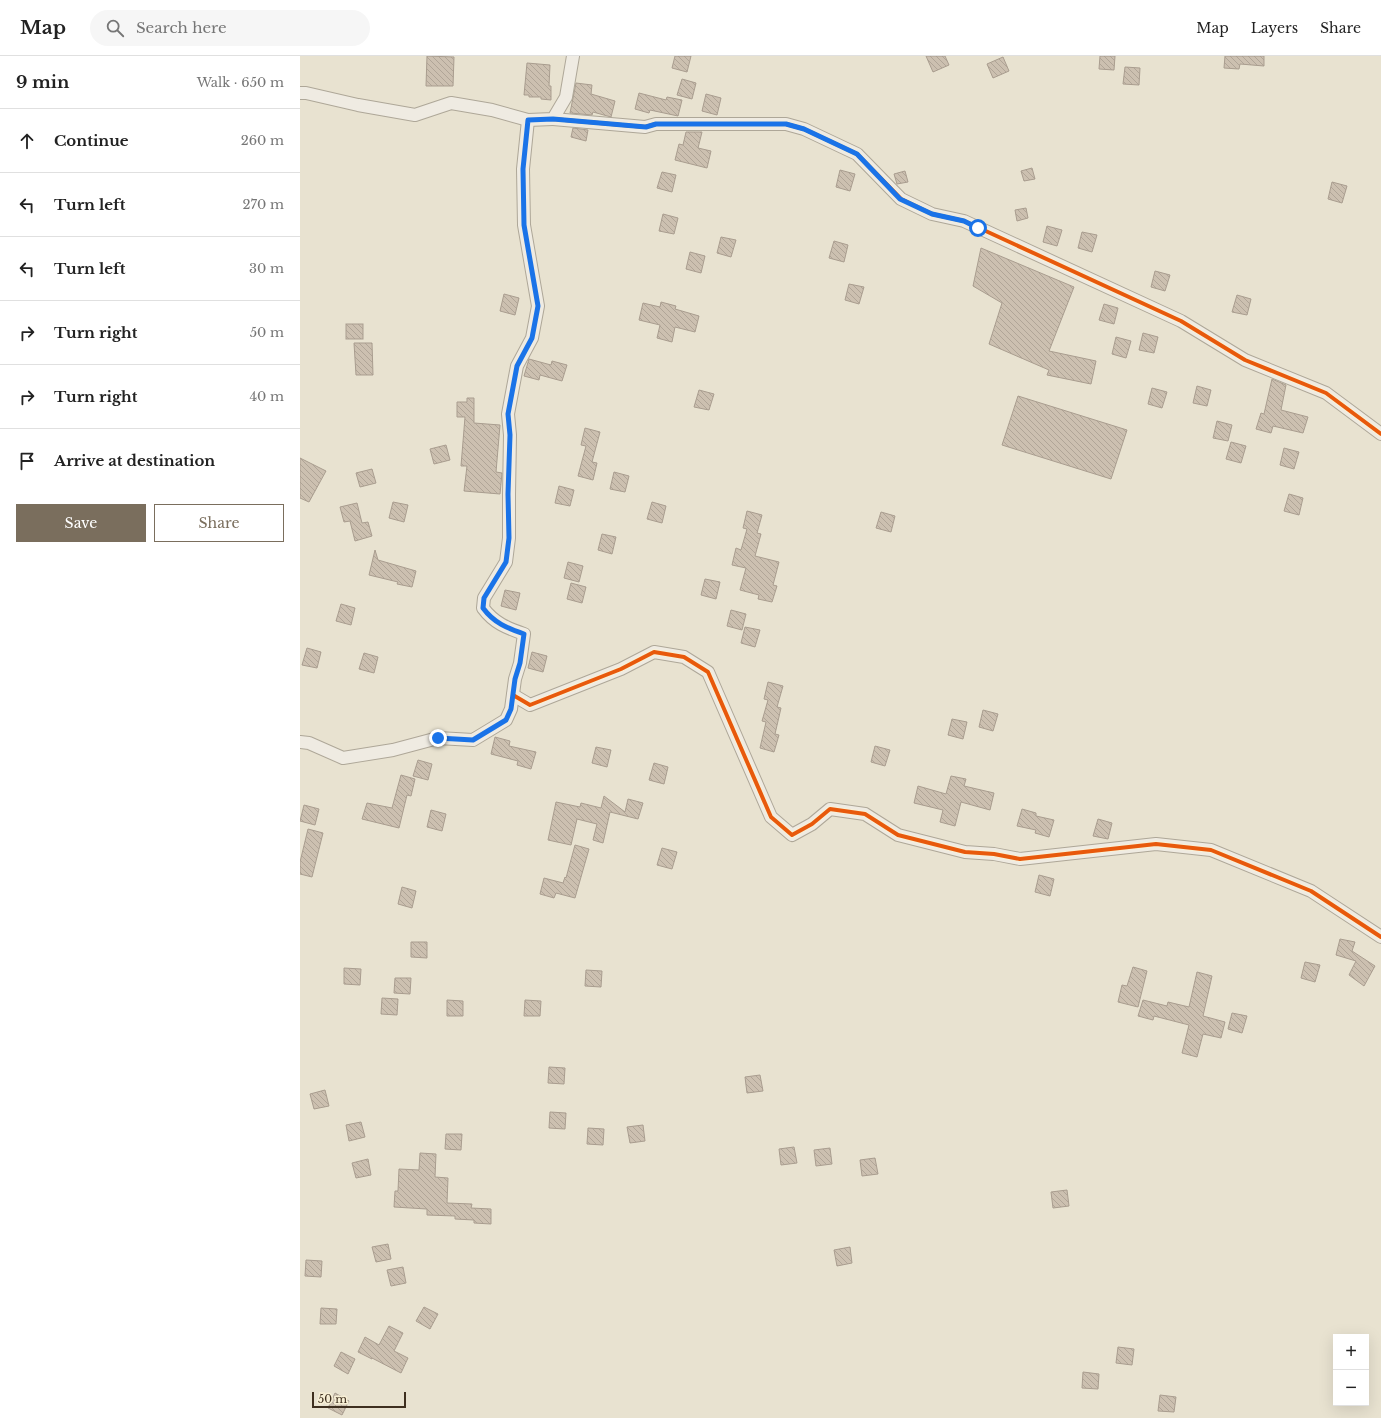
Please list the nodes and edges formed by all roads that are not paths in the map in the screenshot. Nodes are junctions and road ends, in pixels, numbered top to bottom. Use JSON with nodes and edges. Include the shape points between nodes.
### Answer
{"nodes":[{"id":1,"x":573,"y":56,"type":"edge"},
{"id":2,"x":300,"y":93,"type":"edge"},
{"id":3,"x":553,"y":119,"type":"junction"},
{"id":4,"x":528,"y":120,"type":"junction"},
{"id":5,"x":1381,"y":434,"type":"edge"},
{"id":6,"x":513,"y":695,"type":"junction"},
{"id":7,"x":300,"y":742,"type":"edge"},
{"id":8,"x":1381,"y":937,"type":"edge"}],
"edges":[{"from":1,"to":3,"type":"street","via":[[566,97]]},
{"from":2,"to":4,"type":"street","via":[[415,115],[451,103],[492,110]]},
{"from":3,"to":4,"type":"street"},
{"from":3,"to":5,"type":"street","via":[[646,127],[656,124],[786,124],[804,129],[857,154],[900,199],[932,214],[964,221],[1181,321],[1244,360],[1326,393]]},
{"from":4,"to":6,"type":"street","via":[[523,169],[524,225],[538,306],[532,338],[517,366],[508,414],[509,538],[506,562],[484,598],[483,608],[503,626],[524,634]]},
{"from":6,"to":7,"type":"street","via":[[506,720],[473,740],[438,738],[393,750],[343,758],[309,743]]},
{"from":6,"to":8,"type":"street","via":[[530,705],[622,669],[654,652],[684,657],[708,672],[771,817],[792,835],[812,824],[830,809],[865,814],[898,835],[920,841],[965,852],[1020,859],[1156,844],[1211,850],[1312,892]]}]}
